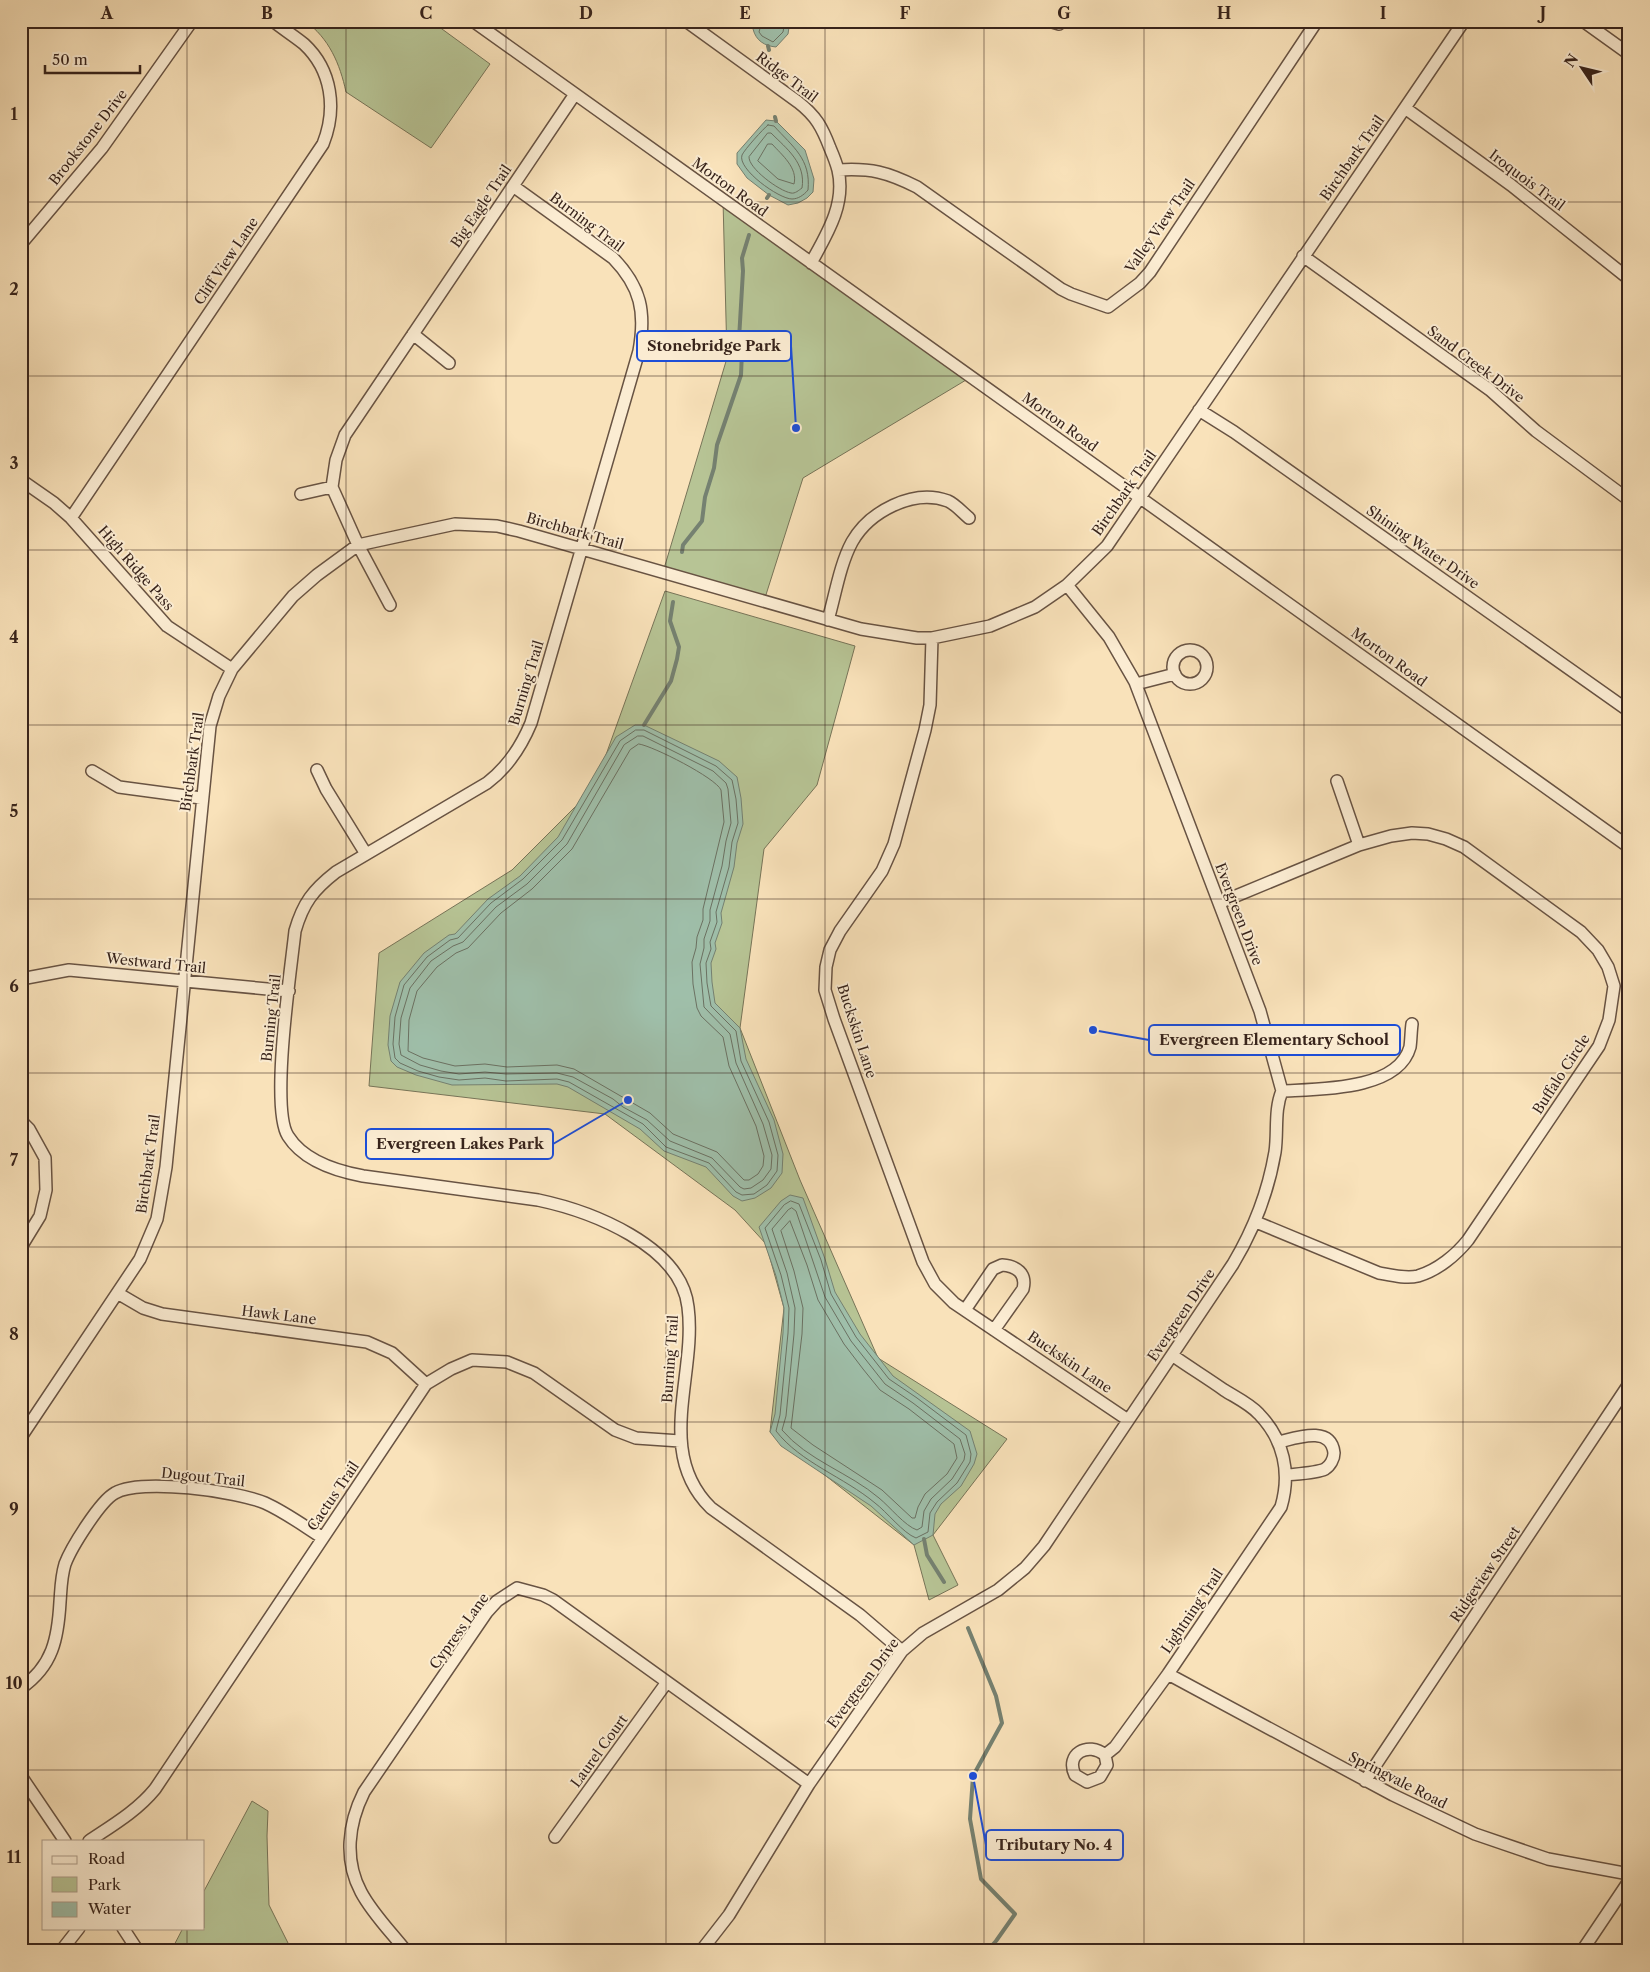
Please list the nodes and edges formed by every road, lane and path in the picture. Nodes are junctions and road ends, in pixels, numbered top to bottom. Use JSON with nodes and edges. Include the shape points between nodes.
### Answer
{"nodes":[{"id":1,"x":192,"y":21,"type":"edge"},
{"id":2,"x":273,"y":21,"type":"edge"},
{"id":3,"x":473,"y":21,"type":"edge"},
{"id":4,"x":686,"y":21,"type":"edge"},
{"id":5,"x":1049,"y":21,"type":"edge"},
{"id":6,"x":1062,"y":21,"type":"edge"},
{"id":7,"x":1317,"y":21,"type":"edge"},
{"id":8,"x":1583,"y":21,"type":"edge"},
{"id":9,"x":1461,"y":22,"type":"edge"},
{"id":10,"x":1629,"y":54,"type":"edge"},
{"id":11,"x":575,"y":94,"type":"junction"},
{"id":12,"x":1404,"y":108,"type":"junction"},
{"id":13,"x":838,"y":170,"type":"junction"},
{"id":14,"x":513,"y":186,"type":"junction"},
{"id":15,"x":21,"y":244,"type":"edge"},
{"id":16,"x":1303,"y":256,"type":"junction"},
{"id":17,"x":812,"y":263,"type":"junction"},
{"id":18,"x":1629,"y":279,"type":"edge"},
{"id":19,"x":413,"y":334,"type":"junction"},
{"id":20,"x":449,"y":363,"type":"dead end"},
{"id":21,"x":1200,"y":410,"type":"junction"},
{"id":22,"x":21,"y":480,"type":"edge"},
{"id":23,"x":332,"y":487,"type":"junction"},
{"id":24,"x":301,"y":494,"type":"dead end"},
{"id":25,"x":1140,"y":498,"type":"junction"},
{"id":26,"x":1629,"y":500,"type":"edge"},
{"id":27,"x":72,"y":518,"type":"junction"},
{"id":28,"x":969,"y":518,"type":"dead end"},
{"id":29,"x":358,"y":545,"type":"junction"},
{"id":30,"x":582,"y":549,"type":"junction"},
{"id":31,"x":1067,"y":585,"type":"junction"},
{"id":32,"x":390,"y":605,"type":"dead end"},
{"id":33,"x":828,"y":620,"type":"junction"},
{"id":34,"x":932,"y":638,"type":"junction"},
{"id":35,"x":232,"y":669,"type":"junction"},
{"id":36,"x":1175,"y":674,"type":"dead end"},
{"id":37,"x":1136,"y":684,"type":"junction"},
{"id":38,"x":1629,"y":711,"type":"edge"},
{"id":39,"x":317,"y":770,"type":"dead end"},
{"id":40,"x":92,"y":771,"type":"dead end"},
{"id":41,"x":1337,"y":781,"type":"dead end"},
{"id":42,"x":202,"y":798,"type":"junction"},
{"id":43,"x":1359,"y":845,"type":"junction"},
{"id":44,"x":1629,"y":847,"type":"edge"},
{"id":45,"x":366,"y":854,"type":"junction"},
{"id":46,"x":1219,"y":903,"type":"junction"},
{"id":47,"x":21,"y":979,"type":"edge"},
{"id":48,"x":184,"y":980,"type":"junction"},
{"id":49,"x":289,"y":991,"type":"junction"},
{"id":50,"x":1412,"y":1024,"type":"dead end"},
{"id":51,"x":1282,"y":1091,"type":"junction"},
{"id":52,"x":21,"y":1121,"type":"edge"},
{"id":53,"x":1256,"y":1222,"type":"junction"},
{"id":54,"x":21,"y":1247,"type":"edge"},
{"id":55,"x":118,"y":1294,"type":"junction"},
{"id":56,"x":965,"y":1310,"type":"junction"},
{"id":57,"x":994,"y":1330,"type":"junction"},
{"id":58,"x":1172,"y":1355,"type":"junction"},
{"id":59,"x":426,"y":1384,"type":"junction"},
{"id":60,"x":1629,"y":1384,"type":"edge"},
{"id":61,"x":1128,"y":1420,"type":"junction"},
{"id":62,"x":21,"y":1437,"type":"edge"},
{"id":63,"x":680,"y":1441,"type":"junction"},
{"id":64,"x":1279,"y":1442,"type":"junction"},
{"id":65,"x":1287,"y":1475,"type":"junction"},
{"id":66,"x":323,"y":1538,"type":"junction"},
{"id":67,"x":902,"y":1651,"type":"junction"},
{"id":68,"x":1168,"y":1674,"type":"junction"},
{"id":69,"x":667,"y":1682,"type":"junction"},
{"id":70,"x":21,"y":1688,"type":"edge"},
{"id":71,"x":1105,"y":1755,"type":"dead end"},
{"id":72,"x":21,"y":1776,"type":"edge"},
{"id":73,"x":1365,"y":1781,"type":"junction"},
{"id":74,"x":809,"y":1784,"type":"junction"},
{"id":75,"x":555,"y":1837,"type":"dead end"},
{"id":76,"x":64,"y":1840,"type":"edge"},
{"id":77,"x":92,"y":1840,"type":"edge"},
{"id":78,"x":1629,"y":1874,"type":"edge"},
{"id":79,"x":1629,"y":1881,"type":"edge"},
{"id":80,"x":77,"y":1930,"type":"edge"},
{"id":81,"x":124,"y":1930,"type":"edge"},
{"id":82,"x":61,"y":1951,"type":"edge"},
{"id":83,"x":138,"y":1951,"type":"edge"},
{"id":84,"x":406,"y":1951,"type":"edge"},
{"id":85,"x":700,"y":1951,"type":"edge"},
{"id":86,"x":1582,"y":1951,"type":"edge"}],
"edges":[{"from":1,"to":15,"type":"street","name":"Brookstone Drive","via":[[102,148]]},
{"from":2,"to":27,"type":"street","name":"Cliff View Lane","via":[[305,45],[323,70],[331,91],[331,115],[323,144]]},
{"from":3,"to":11,"type":"street","name":"Morton Road"},
{"from":4,"to":13,"type":"street","name":"Ridge Trail","via":[[807,109],[822,126]]},
{"from":5,"to":6,"type":"street","via":[[1059,24]]},
{"from":7,"to":13,"type":"street","name":"Valley View Trail","via":[[1150,272],[1140,284],[1108,307],[1061,289],[917,187],[879,172]]},
{"from":8,"to":10,"type":"street"},
{"from":9,"to":12,"type":"street","name":"Birchbark Trail"},
{"from":11,"to":14,"type":"street","name":"Big Eagle Trail"},
{"from":11,"to":17,"type":"street","name":"Morton Road"},
{"from":12,"to":16,"type":"street","name":"Birchbark Trail"},
{"from":12,"to":18,"type":"street","name":"Iroquois Trail","via":[[1511,185]]},
{"from":13,"to":17,"type":"street","name":"Ridge Trail","via":[[836,214]]},
{"from":14,"to":19,"type":"street","name":"Big Eagle Trail"},
{"from":14,"to":30,"type":"street","name":"Burning Trail","via":[[613,258],[629,276],[643,312],[639,351]]},
{"from":16,"to":21,"type":"street","name":"Birchbark Trail"},
{"from":16,"to":26,"type":"street","name":"Sand Creek Drive","via":[[1490,390],[1536,431]]},
{"from":17,"to":25,"type":"street","name":"Morton Road"},
{"from":19,"to":20,"type":"street"},
{"from":19,"to":23,"type":"street","name":"Big Eagle Trail","via":[[345,435],[336,460]]},
{"from":21,"to":25,"type":"street","name":"Birchbark Trail"},
{"from":21,"to":38,"type":"street","name":"Shining Water Drive"},
{"from":22,"to":27,"type":"street","name":"High Ridge Pass"},
{"from":23,"to":24,"type":"street"},
{"from":23,"to":29,"type":"street"},
{"from":25,"to":31,"type":"street","name":"Birchbark Trail","via":[[1107,546]]},
{"from":25,"to":44,"type":"street","name":"Morton Road"},
{"from":27,"to":35,"type":"street","name":"High Ridge Pass","via":[[167,626]]},
{"from":28,"to":33,"type":"street","via":[[949,502],[929,499],[909,500],[876,515],[852,544]]},
{"from":29,"to":30,"type":"street","name":"Birchbark Trail","via":[[455,524],[469,524],[519,531]]},
{"from":29,"to":32,"type":"street"},
{"from":29,"to":35,"type":"street","name":"Birchbark Trail","via":[[304,586]]},
{"from":30,"to":33,"type":"street","name":"Birchbark Trail"},
{"from":30,"to":45,"type":"street","name":"Burning Trail","via":[[531,723],[514,756],[487,783]]},
{"from":31,"to":34,"type":"street","name":"Birchbark Trail","via":[[1012,618]]},
{"from":31,"to":37,"type":"street","name":"Evergreen Drive","via":[[1109,637]]},
{"from":33,"to":34,"type":"street","name":"Birchbark Trail","via":[[882,633]]},
{"from":34,"to":56,"type":"street","name":"Buckskin Lane","via":[[930,705],[894,844],[882,871],[835,940],[826,967],[825,990],[923,1262],[943,1294]]},
{"from":35,"to":42,"type":"street","name":"Birchbark Trail","via":[[211,720]]},
{"from":36,"to":37,"type":"street"},
{"from":37,"to":46,"type":"street","name":"Evergreen Drive"},
{"from":39,"to":45,"type":"street"},
{"from":40,"to":42,"type":"street","via":[[119,787]]},
{"from":41,"to":43,"type":"street"},
{"from":42,"to":48,"type":"street","name":"Birchbark Trail"},
{"from":43,"to":46,"type":"street","name":"Buffalo Circle"},
{"from":43,"to":53,"type":"street","name":"Buffalo Circle","via":[[1412,833],[1428,834],[1464,847],[1591,942],[1605,963],[1614,986],[1609,1020],[1599,1046],[1468,1240],[1442,1264],[1417,1276],[1394,1276]]},
{"from":45,"to":49,"type":"street","name":"Burning Trail","via":[[325,881],[308,898],[295,931]]},
{"from":46,"to":51,"type":"street","name":"Evergreen Drive","via":[[1260,1011]]},
{"from":47,"to":48,"type":"street","name":"Westward Trail","via":[[69,970]]},
{"from":48,"to":49,"type":"street","name":"Westward Trail"},
{"from":48,"to":55,"type":"street","name":"Birchbark Trail","via":[[161,1203],[150,1239]]},
{"from":49,"to":63,"type":"street","name":"Burning Trail","via":[[281,1074],[282,1121],[296,1147],[325,1165],[348,1173],[565,1206],[625,1231],[664,1261],[678,1280],[688,1306]]},
{"from":50,"to":51,"type":"street","via":[[1409,1048],[1400,1063],[1379,1077],[1352,1086]]},
{"from":51,"to":53,"type":"street","name":"Evergreen Drive","via":[[1277,1102],[1270,1178]]},
{"from":52,"to":54,"type":"street","via":[[29,1129],[44,1158],[46,1190],[40,1216]]},
{"from":53,"to":58,"type":"street","name":"Evergreen Drive","via":[[1233,1264]]},
{"from":55,"to":59,"type":"street","name":"Hawk Lane","via":[[162,1314],[367,1342],[392,1353]]},
{"from":55,"to":62,"type":"street","name":"Birchbark Trail"},
{"from":56,"to":57,"type":"street","name":"Buckskin Lane"},
{"from":56,"to":57,"type":"street","via":[[993,1269],[1002,1265],[1015,1268],[1024,1276],[1023,1288]]},
{"from":57,"to":61,"type":"street","name":"Buckskin Lane"},
{"from":58,"to":61,"type":"street","name":"Evergreen Drive"},
{"from":58,"to":64,"type":"street","name":"Lightning Trail","via":[[1258,1413]]},
{"from":59,"to":63,"type":"street","name":"Cactus Trail","via":[[472,1360],[507,1362],[534,1373],[615,1430],[636,1438]]},
{"from":59,"to":66,"type":"street","name":"Cactus Trail"},
{"from":60,"to":73,"type":"street","name":"Ridgeview Street"},
{"from":61,"to":67,"type":"street","name":"Evergreen Drive","via":[[1026,1568],[998,1590],[923,1633]]},
{"from":63,"to":67,"type":"street","name":"Burning Trail","via":[[688,1478],[711,1508],[860,1615]]},
{"from":64,"to":65,"type":"street","name":"Lightning Trail"},
{"from":64,"to":65,"type":"street","via":[[1316,1434],[1328,1439],[1334,1450],[1331,1463],[1324,1469]]},
{"from":65,"to":68,"type":"street","name":"Lightning Trail","via":[[1282,1507]]},
{"from":66,"to":70,"type":"street","name":"Dugout Trail","via":[[276,1508],[251,1498],[168,1486],[130,1488],[114,1493],[100,1508],[65,1564],[56,1641],[42,1669]]},
{"from":66,"to":77,"type":"street","name":"Cactus Trail","via":[[155,1789],[126,1817]]},
{"from":67,"to":74,"type":"street","name":"Evergreen Drive"},
{"from":68,"to":71,"type":"street","name":"Lightning Trail","via":[[1115,1747]]},
{"from":68,"to":73,"type":"street","name":"Springvale Road"},
{"from":69,"to":74,"type":"street","name":"Cypress Lane"},
{"from":69,"to":75,"type":"street","name":"Laurel Court"},
{"from":69,"to":84,"type":"street","name":"Cypress Lane","via":[[543,1595],[517,1588],[497,1601],[364,1792],[351,1830],[352,1863],[361,1892]]},
{"from":72,"to":76,"type":"street"},
{"from":73,"to":78,"type":"street","name":"Springvale Road","via":[[1448,1823],[1517,1850],[1579,1866]]},
{"from":74,"to":85,"type":"street","name":"Evergreen Drive","via":[[729,1915]]},
{"from":79,"to":86,"type":"street"},
{"from":80,"to":82,"type":"street"},
{"from":81,"to":83,"type":"street"}]}
